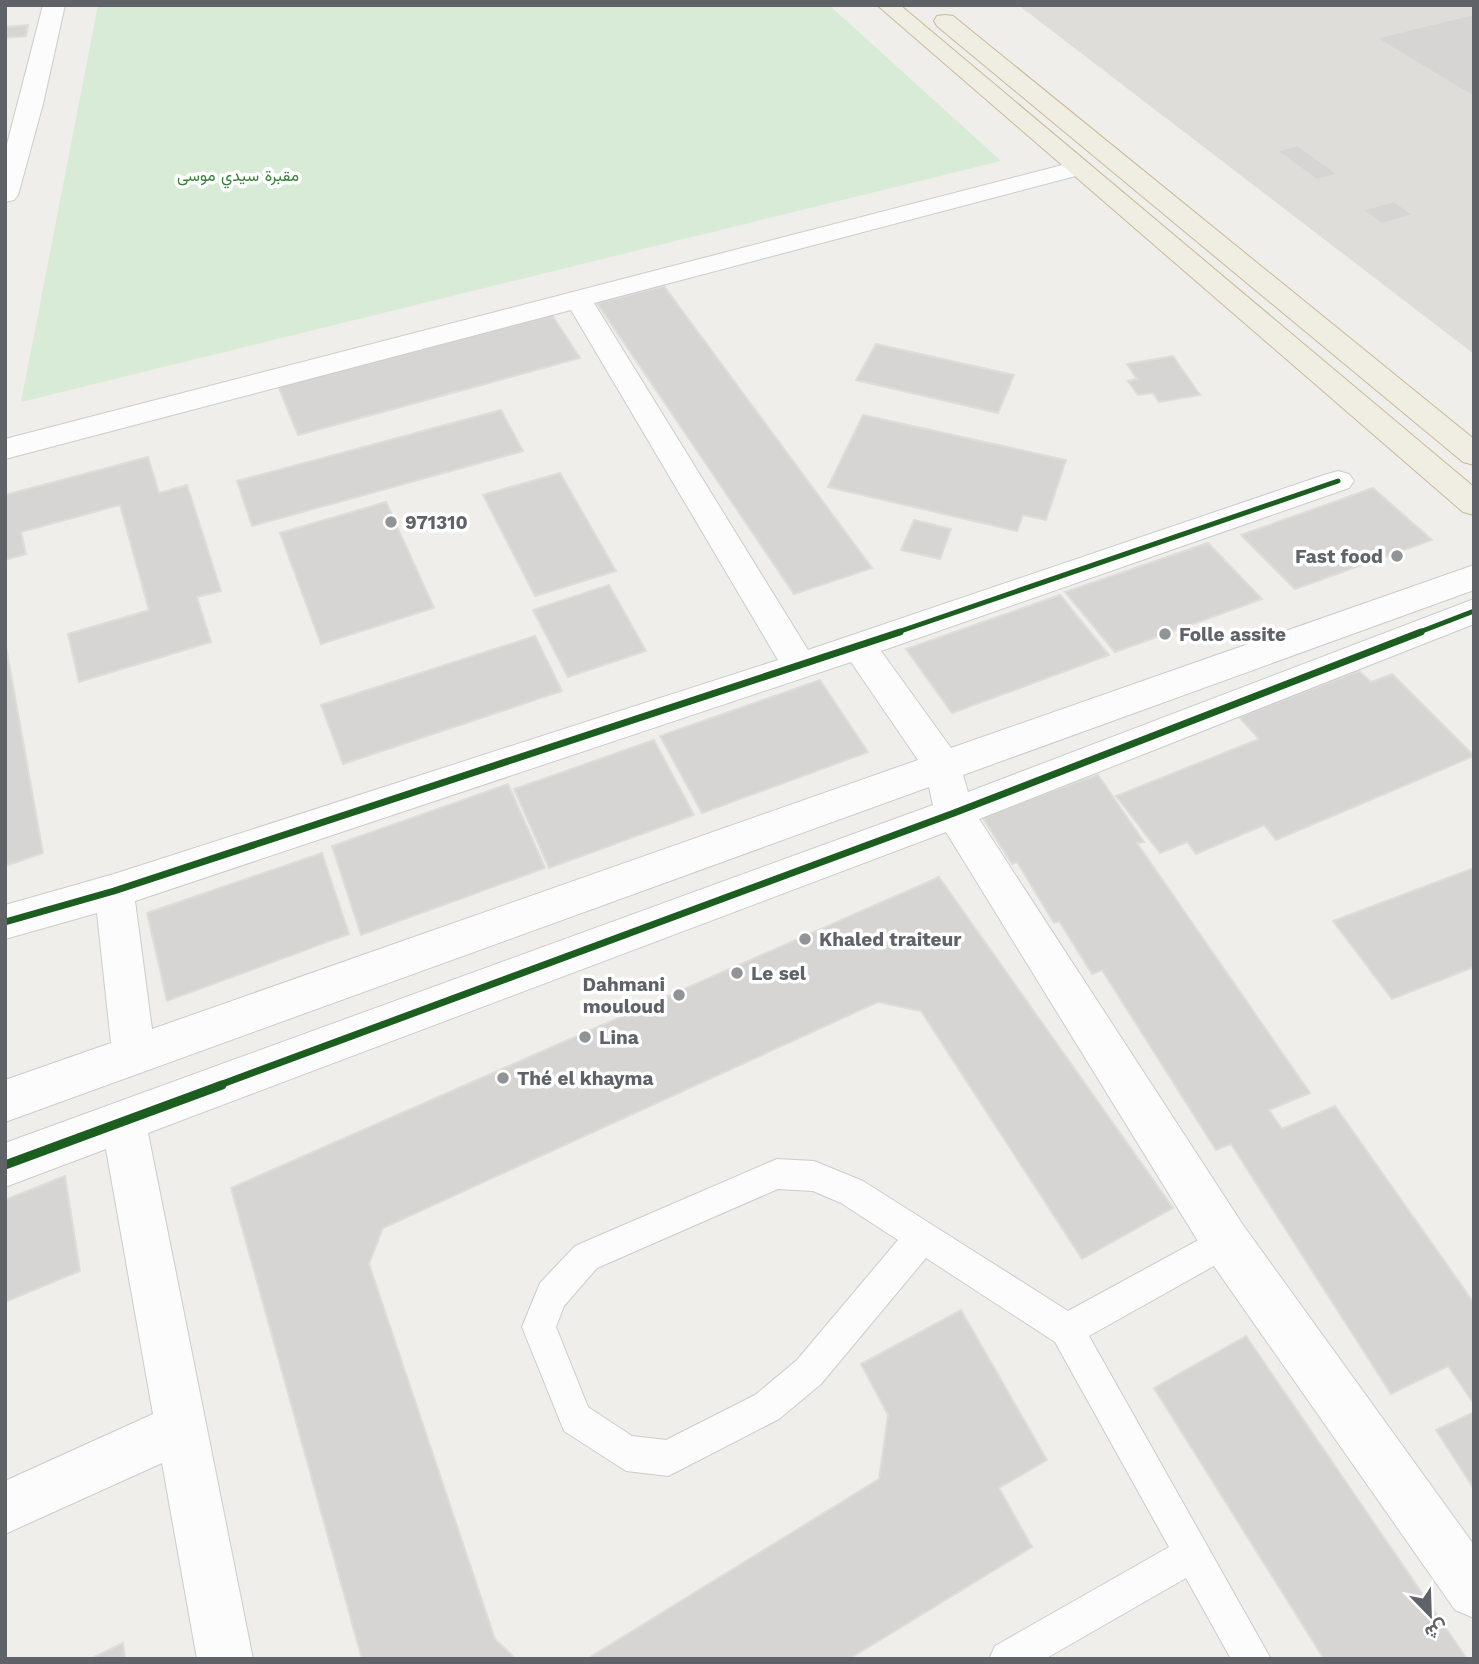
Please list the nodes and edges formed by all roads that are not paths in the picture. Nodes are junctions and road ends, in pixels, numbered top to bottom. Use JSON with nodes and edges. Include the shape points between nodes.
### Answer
{"nodes":[{"id":1,"x":54,"y":5,"type":"edge"},
{"id":2,"x":887,"y":5,"type":"edge"},
{"id":3,"x":926,"y":5,"type":"edge"},
{"id":4,"x":10,"y":158,"type":"edge"},
{"id":5,"x":1078,"y":168,"type":"junction"},
{"id":6,"x":5,"y":195,"type":"edge"},
{"id":7,"x":578,"y":299,"type":"junction"},
{"id":8,"x":5,"y":449,"type":"edge"},
{"id":9,"x":1474,"y":455,"type":"edge"},
{"id":10,"x":1338,"y":481,"type":"dead end"},
{"id":11,"x":1474,"y":504,"type":"edge"},
{"id":12,"x":1474,"y":577,"type":"edge"},
{"id":13,"x":1474,"y":611,"type":"edge"},
{"id":14,"x":859,"y":646,"type":"junction"},
{"id":15,"x":800,"y":666,"type":"junction"},
{"id":16,"x":942,"y":765,"type":"junction"},
{"id":17,"x":954,"y":813,"type":"junction"},
{"id":18,"x":114,"y":891,"type":"junction"},
{"id":19,"x":5,"y":922,"type":"edge"},
{"id":20,"x":134,"y":1055,"type":"junction"},
{"id":21,"x":5,"y":1101,"type":"edge"},
{"id":22,"x":123,"y":1121,"type":"junction"},
{"id":23,"x":5,"y":1165,"type":"edge"},
{"id":24,"x":922,"y":1237,"type":"junction"},
{"id":25,"x":1226,"y":1242,"type":"junction"},
{"id":26,"x":1068,"y":1330,"type":"junction"},
{"id":27,"x":181,"y":1428,"type":"junction"},
{"id":28,"x":5,"y":1508,"type":"edge"},
{"id":29,"x":1193,"y":1553,"type":"junction"},
{"id":30,"x":1474,"y":1591,"type":"edge"},
{"id":31,"x":225,"y":1659,"type":"edge"},
{"id":32,"x":1008,"y":1659,"type":"edge"},
{"id":33,"x":1252,"y":1659,"type":"edge"}],
"edges":[{"from":1,"to":4,"type":"street","via":[[32,104]]},
{"from":2,"to":5,"type":"highway"},
{"from":3,"to":9,"type":"highway"},
{"from":4,"to":6,"type":"street"},
{"from":5,"to":7,"type":"street"},
{"from":5,"to":11,"type":"highway"},
{"from":7,"to":8,"type":"street"},
{"from":7,"to":15,"type":"street"},
{"from":10,"to":14,"type":"street"},
{"from":12,"to":16,"type":"street"},
{"from":13,"to":17,"type":"street"},
{"from":14,"to":15,"type":"street"},
{"from":14,"to":16,"type":"street"},
{"from":15,"to":18,"type":"street"},
{"from":16,"to":17,"type":"street"},
{"from":16,"to":20,"type":"street"},
{"from":17,"to":22,"type":"street"},
{"from":17,"to":25,"type":"street"},
{"from":18,"to":19,"type":"street"},
{"from":18,"to":20,"type":"street"},
{"from":20,"to":21,"type":"street"},
{"from":22,"to":23,"type":"street"},
{"from":22,"to":27,"type":"street"},
{"from":24,"to":24,"type":"lane","via":[[809,1372],[767,1407],[668,1458],[625,1453],[576,1419],[539,1327],[552,1295],[586,1257],[778,1174],[814,1176],[852,1192]]},
{"from":24,"to":26,"type":"lane"},
{"from":25,"to":26,"type":"lane"},
{"from":25,"to":30,"type":"street"},
{"from":26,"to":29,"type":"lane"},
{"from":27,"to":28,"type":"street"},
{"from":27,"to":31,"type":"street"},
{"from":29,"to":32,"type":"lane"},
{"from":29,"to":33,"type":"lane"}]}
